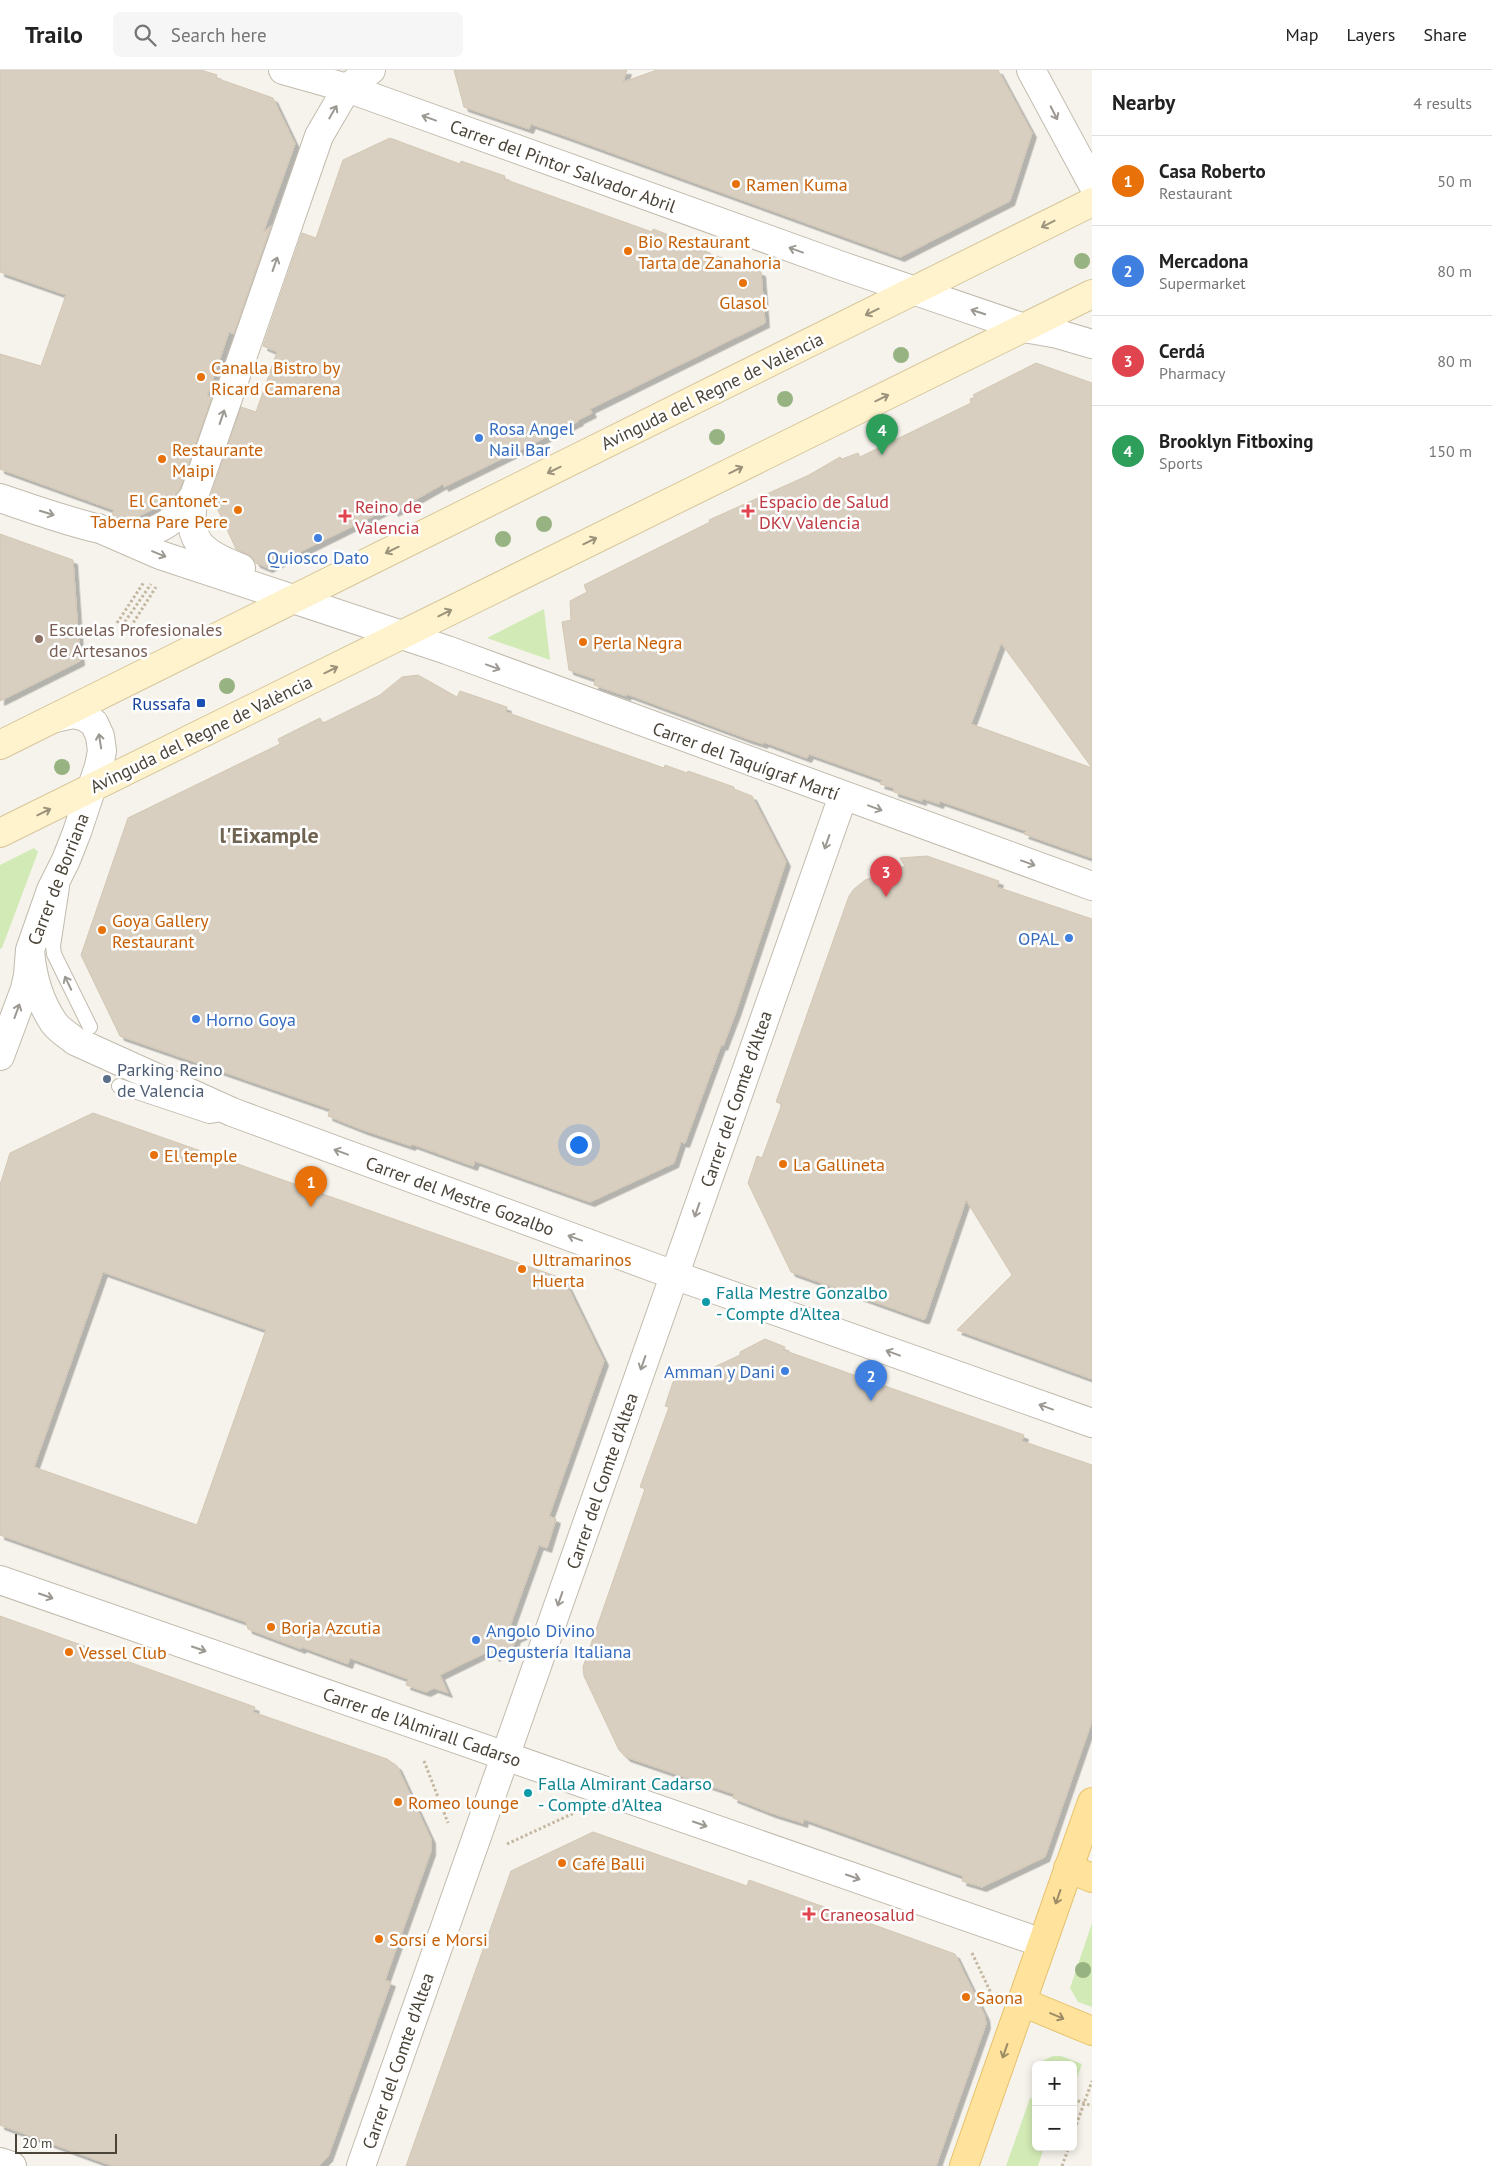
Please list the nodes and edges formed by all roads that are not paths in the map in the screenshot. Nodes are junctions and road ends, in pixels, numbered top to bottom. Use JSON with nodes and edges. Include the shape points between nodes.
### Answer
{"nodes":[{"id":1,"x":283,"y":70,"type":"edge"},
{"id":2,"x":372,"y":70,"type":"edge"},
{"id":3,"x":1031,"y":70,"type":"edge"},
{"id":4,"x":346,"y":79,"type":"edge"},
{"id":5,"x":1092,"y":183,"type":"edge"},
{"id":6,"x":1092,"y":202,"type":"edge"},
{"id":7,"x":915,"y":291,"type":"junction"},
{"id":8,"x":1092,"y":294,"type":"edge"},
{"id":9,"x":1024,"y":328,"type":"junction"},
{"id":10,"x":1092,"y":344,"type":"edge"},
{"id":11,"x":194,"y":496,"type":"junction"},
{"id":12,"x":0,"y":498,"type":"edge"},
{"id":13,"x":98,"y":528,"type":"junction"},
{"id":14,"x":325,"y":584,"type":"junction"},
{"id":15,"x":293,"y":600,"type":"junction"},
{"id":16,"x":339,"y":614,"type":"junction"},
{"id":17,"x":401,"y":635,"type":"junction"},
{"id":18,"x":55,"y":718,"type":"junction"},
{"id":19,"x":0,"y":745,"type":"edge"},
{"id":20,"x":91,"y":788,"type":"junction"},
{"id":21,"x":843,"y":796,"type":"junction"},
{"id":22,"x":0,"y":833,"type":"edge"},
{"id":23,"x":66,"y":860,"type":"junction"},
{"id":24,"x":1092,"y":886,"type":"edge"},
{"id":25,"x":30,"y":950,"type":"junction"},
{"id":26,"x":90,"y":1026,"type":"dead end"},
{"id":27,"x":0,"y":1056,"type":"edge"},
{"id":28,"x":119,"y":1086,"type":"dead end"},
{"id":29,"x":232,"y":1112,"type":"junction"},
{"id":30,"x":674,"y":1275,"type":"junction"},
{"id":31,"x":1092,"y":1423,"type":"edge"},
{"id":32,"x":0,"y":1580,"type":"edge"},
{"id":33,"x":505,"y":1756,"type":"junction"},
{"id":34,"x":1092,"y":1802,"type":"edge"},
{"id":35,"x":1080,"y":1873,"type":"edge"},
{"id":36,"x":1042,"y":1943,"type":"junction"},
{"id":37,"x":1019,"y":2010,"type":"junction"},
{"id":38,"x":1092,"y":2031,"type":"edge"},
{"id":39,"x":0,"y":2162,"type":"edge"},
{"id":40,"x":12,"y":2166,"type":"edge"},
{"id":41,"x":361,"y":2166,"type":"edge"},
{"id":42,"x":964,"y":2166,"type":"edge"}],
"edges":[{"from":1,"to":4,"type":"street","name":"Carrer del Pintor Salvador Abril"},
{"from":2,"to":4,"type":"street"},
{"from":3,"to":5,"type":"street","one_way":true},
{"from":7,"to":4,"type":"street","name":"Carrer del Pintor Salvador Abril","one_way":true},
{"from":11,"to":4,"type":"street","one_way":true,"via":[[319,136]]},
{"from":6,"to":7,"type":"main road","name":"Avinguda del Regne de València","one_way":true},
{"from":9,"to":7,"type":"street","name":"Carrer del Pintor Salvador Abril","one_way":true},
{"from":7,"to":14,"type":"main road","name":"Avinguda del Regne de València","one_way":true},
{"from":8,"to":9,"type":"main road","name":"Avinguda del Regne de València"},
{"from":9,"to":10,"type":"street","name":"Carrer del Pintor Salvador Abril"},
{"from":17,"to":9,"type":"main road","name":"Avinguda del Regne de València","one_way":true},
{"from":11,"to":13,"type":"street","via":[[179,516],[146,533],[131,535]]},
{"from":11,"to":14,"type":"street","name":"Avinguda del Regne de València","via":[[190,516],[192,532],[216,559],[296,588]]},
{"from":12,"to":13,"type":"street","one_way":true},
{"from":13,"to":15,"type":"street","one_way":true,"via":[[160,555]]},
{"from":14,"to":15,"type":"main road","name":"Avinguda del Regne de València"},
{"from":14,"to":16,"type":"street","via":[[329,606]]},
{"from":15,"to":16,"type":"street"},
{"from":15,"to":18,"type":"main road","name":"Avinguda del Regne de València"},
{"from":16,"to":17,"type":"street"},
{"from":20,"to":17,"type":"main road","name":"Avinguda del Regne de València","one_way":true},
{"from":17,"to":21,"type":"street","name":"Carrer del Taquígraf Martí","one_way":true},
{"from":18,"to":19,"type":"main road","name":"Avinguda del Regne de València"},
{"from":20,"to":18,"type":"street","name":"Carrer de Borriana","one_way":true,"via":[[100,759],[100,736],[94,723],[73,714]]},
{"from":22,"to":20,"type":"main road","name":"Avinguda del Regne de València","one_way":true},
{"from":20,"to":23,"type":"street","name":"Carrer de Borriana"},
{"from":21,"to":24,"type":"street","name":"Carrer del Taquígraf Martí","one_way":true},
{"from":21,"to":30,"type":"street","name":"Carrer del Comte d'Altea","one_way":true},
{"from":23,"to":25,"type":"street","name":"Carrer de Borriana","via":[[51,890]]},
{"from":26,"to":23,"type":"lane","one_way":true,"via":[[54,954]]},
{"from":27,"to":25,"type":"street","name":"Carrer de Borriana","one_way":true,"via":[[25,989]]},
{"from":25,"to":29,"type":"street","name":"Carrer del Mestre Gozalbo","via":[[32,972],[42,999],[55,1024],[75,1041]]},
{"from":28,"to":29,"type":"lane","via":[[209,1116]]},
{"from":30,"to":29,"type":"street","name":"Carrer del Mestre Gozalbo","one_way":true},
{"from":31,"to":30,"type":"street","name":"Carrer del Mestre Gozalbo","one_way":true},
{"from":30,"to":33,"type":"street","name":"Carrer del Comte d'Altea","one_way":true},
{"from":32,"to":33,"type":"street","name":"Carrer de l'Almirall Cadarso","one_way":true},
{"from":33,"to":36,"type":"street","name":"Carrer de l'Almirall Cadarso","one_way":true},
{"from":33,"to":41,"type":"street","name":"Carrer del Comte d'Altea"},
{"from":34,"to":35,"type":"main road"},
{"from":35,"to":36,"type":"main road","one_way":true},
{"from":36,"to":37,"type":"main road"},
{"from":37,"to":38,"type":"main road","one_way":true},
{"from":37,"to":42,"type":"main road","one_way":true},
{"from":39,"to":40,"type":"street"}]}
